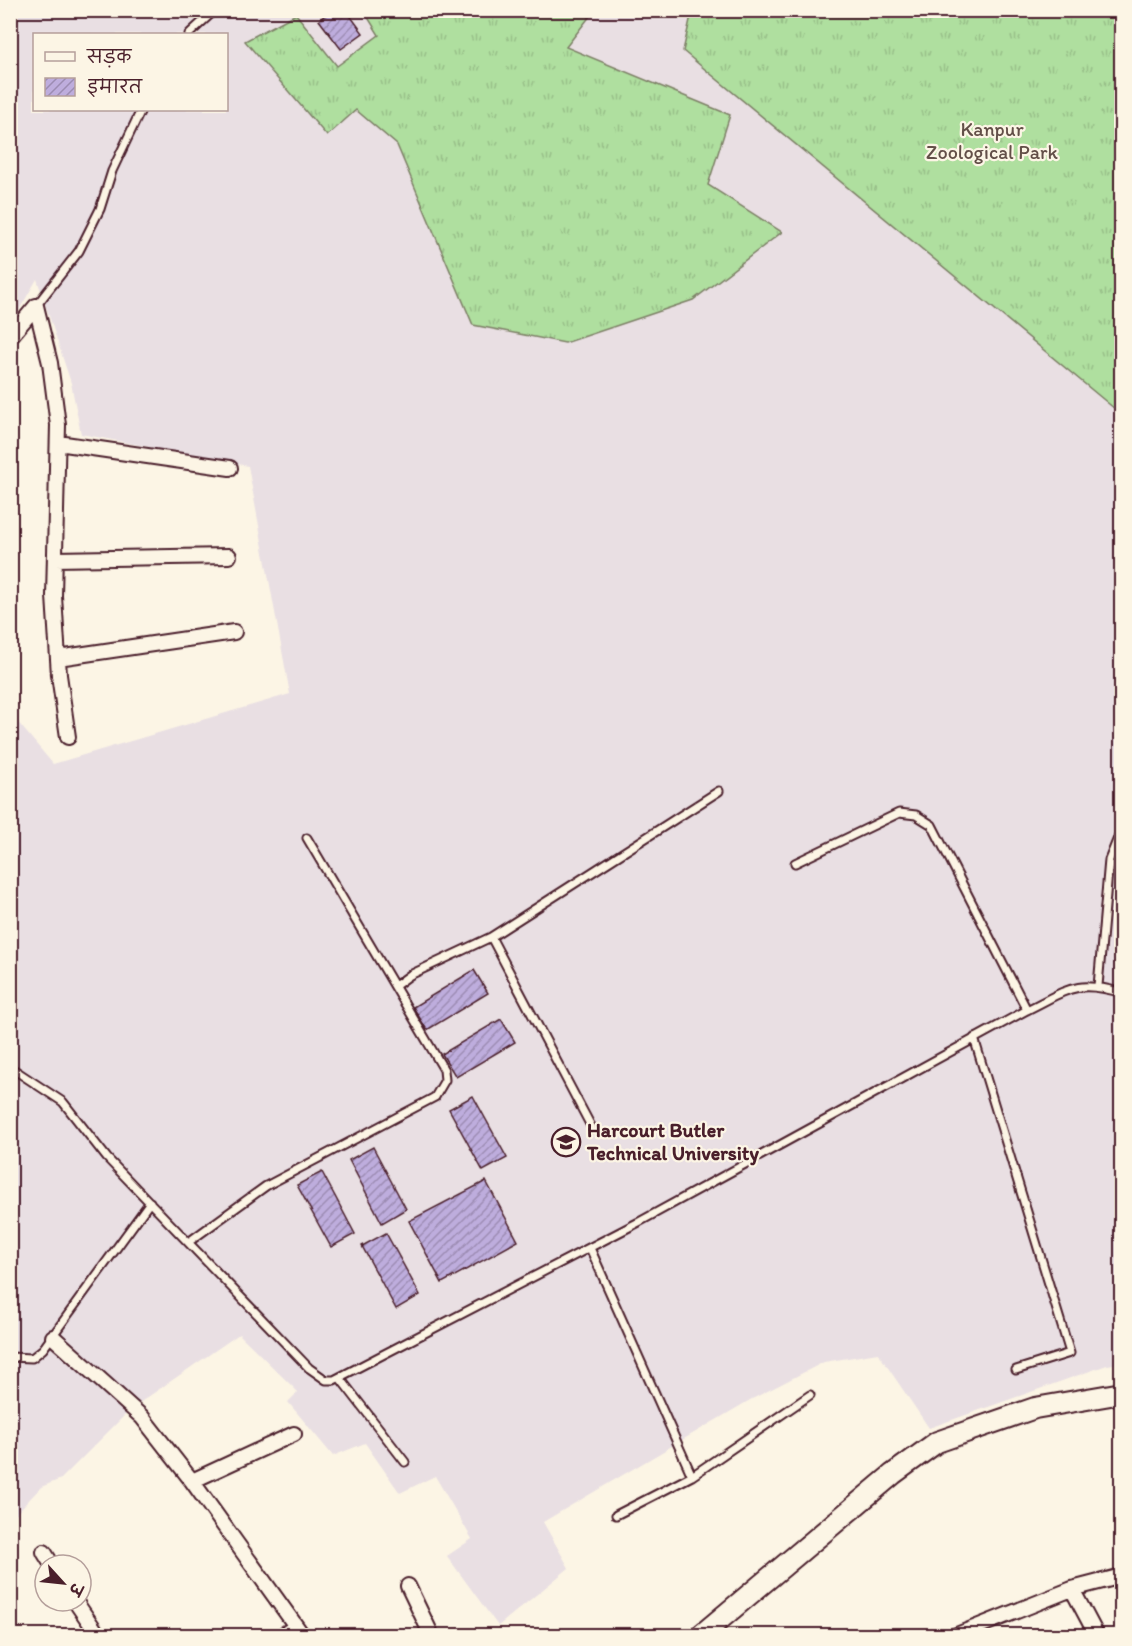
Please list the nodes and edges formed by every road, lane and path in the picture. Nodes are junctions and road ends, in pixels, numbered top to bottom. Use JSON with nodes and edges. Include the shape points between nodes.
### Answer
{"nodes":[{"id":1,"x":215,"y":10,"type":"edge"},
{"id":2,"x":190,"y":33,"type":"edge"},
{"id":3,"x":141,"y":111,"type":"edge"},
{"id":4,"x":36,"y":306,"type":"junction"},
{"id":5,"x":10,"y":337,"type":"edge"},
{"id":6,"x":58,"y":443,"type":"junction"},
{"id":7,"x":231,"y":468,"type":"dead end"},
{"id":8,"x":229,"y":556,"type":"dead end"},
{"id":9,"x":55,"y":559,"type":"junction"},
{"id":10,"x":234,"y":632,"type":"dead end"},
{"id":11,"x":58,"y":658,"type":"junction"},
{"id":12,"x":68,"y":737,"type":"dead end"},
{"id":13,"x":719,"y":791,"type":"dead end"},
{"id":14,"x":1122,"y":828,"type":"edge"},
{"id":15,"x":307,"y":838,"type":"dead end"},
{"id":16,"x":795,"y":863,"type":"dead end"},
{"id":17,"x":491,"y":937,"type":"junction"},
{"id":18,"x":395,"y":986,"type":"junction"},
{"id":19,"x":1098,"y":986,"type":"junction"},
{"id":20,"x":1122,"y":993,"type":"edge"},
{"id":21,"x":1027,"y":1010,"type":"junction"},
{"id":22,"x":974,"y":1038,"type":"junction"},
{"id":23,"x":10,"y":1067,"type":"edge"},
{"id":24,"x":592,"y":1128,"type":"dead end"},
{"id":25,"x":150,"y":1202,"type":"junction"},
{"id":26,"x":190,"y":1241,"type":"junction"},
{"id":27,"x":590,"y":1248,"type":"junction"},
{"id":28,"x":53,"y":1336,"type":"junction"},
{"id":29,"x":10,"y":1357,"type":"edge"},
{"id":30,"x":1016,"y":1370,"type":"dead end"},
{"id":31,"x":340,"y":1378,"type":"junction"},
{"id":32,"x":1122,"y":1393,"type":"edge"},
{"id":33,"x":810,"y":1395,"type":"dead end"},
{"id":34,"x":294,"y":1434,"type":"dead end"},
{"id":35,"x":405,"y":1462,"type":"dead end"},
{"id":36,"x":692,"y":1476,"type":"junction"},
{"id":37,"x":192,"y":1481,"type":"junction"},
{"id":38,"x":616,"y":1515,"type":"dead end"},
{"id":39,"x":1122,"y":1576,"type":"edge"},
{"id":40,"x":408,"y":1586,"type":"dead end"},
{"id":41,"x":1072,"y":1589,"type":"junction"},
{"id":42,"x":83,"y":1613,"type":"edge"},
{"id":43,"x":299,"y":1631,"type":"edge"},
{"id":44,"x":99,"y":1635,"type":"edge"},
{"id":45,"x":281,"y":1635,"type":"edge"},
{"id":46,"x":432,"y":1635,"type":"edge"},
{"id":47,"x":702,"y":1635,"type":"edge"},
{"id":48,"x":954,"y":1635,"type":"edge"},
{"id":49,"x":1097,"y":1635,"type":"edge"}],
"edges":[{"from":1,"to":2,"type":"lane"},
{"from":3,"to":4,"type":"lane","via":[[79,251]]},
{"from":4,"to":5,"type":"street"},
{"from":4,"to":6,"type":"street","via":[[50,363]]},
{"from":6,"to":7,"type":"street"},
{"from":6,"to":9,"type":"street"},
{"from":8,"to":9,"type":"street"},
{"from":9,"to":11,"type":"street"},
{"from":10,"to":11,"type":"street"},
{"from":11,"to":12,"type":"street"},
{"from":13,"to":17,"type":"lane"},
{"from":14,"to":19,"type":"lane","via":[[1109,861]]},
{"from":15,"to":18,"type":"lane"},
{"from":16,"to":21,"type":"lane","via":[[899,813],[916,815],[932,825]]},
{"from":17,"to":18,"type":"lane"},
{"from":17,"to":24,"type":"lane"},
{"from":18,"to":26,"type":"lane","via":[[444,1070],[440,1091],[266,1186]]},
{"from":19,"to":20,"type":"lane"},
{"from":19,"to":21,"type":"lane","via":[[1078,986]]},
{"from":21,"to":22,"type":"lane"},
{"from":22,"to":27,"type":"lane"},
{"from":22,"to":30,"type":"lane","via":[[1070,1353]]},
{"from":23,"to":25,"type":"lane","via":[[63,1102],[107,1158]]},
{"from":25,"to":26,"type":"lane"},
{"from":25,"to":28,"type":"lane"},
{"from":26,"to":31,"type":"lane","via":[[309,1368],[326,1380]]},
{"from":27,"to":31,"type":"lane"},
{"from":27,"to":36,"type":"lane"},
{"from":28,"to":29,"type":"lane","via":[[32,1358]]},
{"from":28,"to":37,"type":"street","via":[[142,1417]]},
{"from":31,"to":35,"type":"lane"},
{"from":32,"to":47,"type":"street","via":[[1035,1408],[937,1442],[893,1474]]},
{"from":33,"to":36,"type":"lane"},
{"from":34,"to":37,"type":"street"},
{"from":36,"to":38,"type":"lane"},
{"from":37,"to":43,"type":"street"},
{"from":39,"to":41,"type":"street"},
{"from":40,"to":46,"type":"street"},
{"from":41,"to":48,"type":"street"},
{"from":41,"to":49,"type":"street"},
{"from":42,"to":44,"type":"street"},
{"from":43,"to":45,"type":"street"}]}
